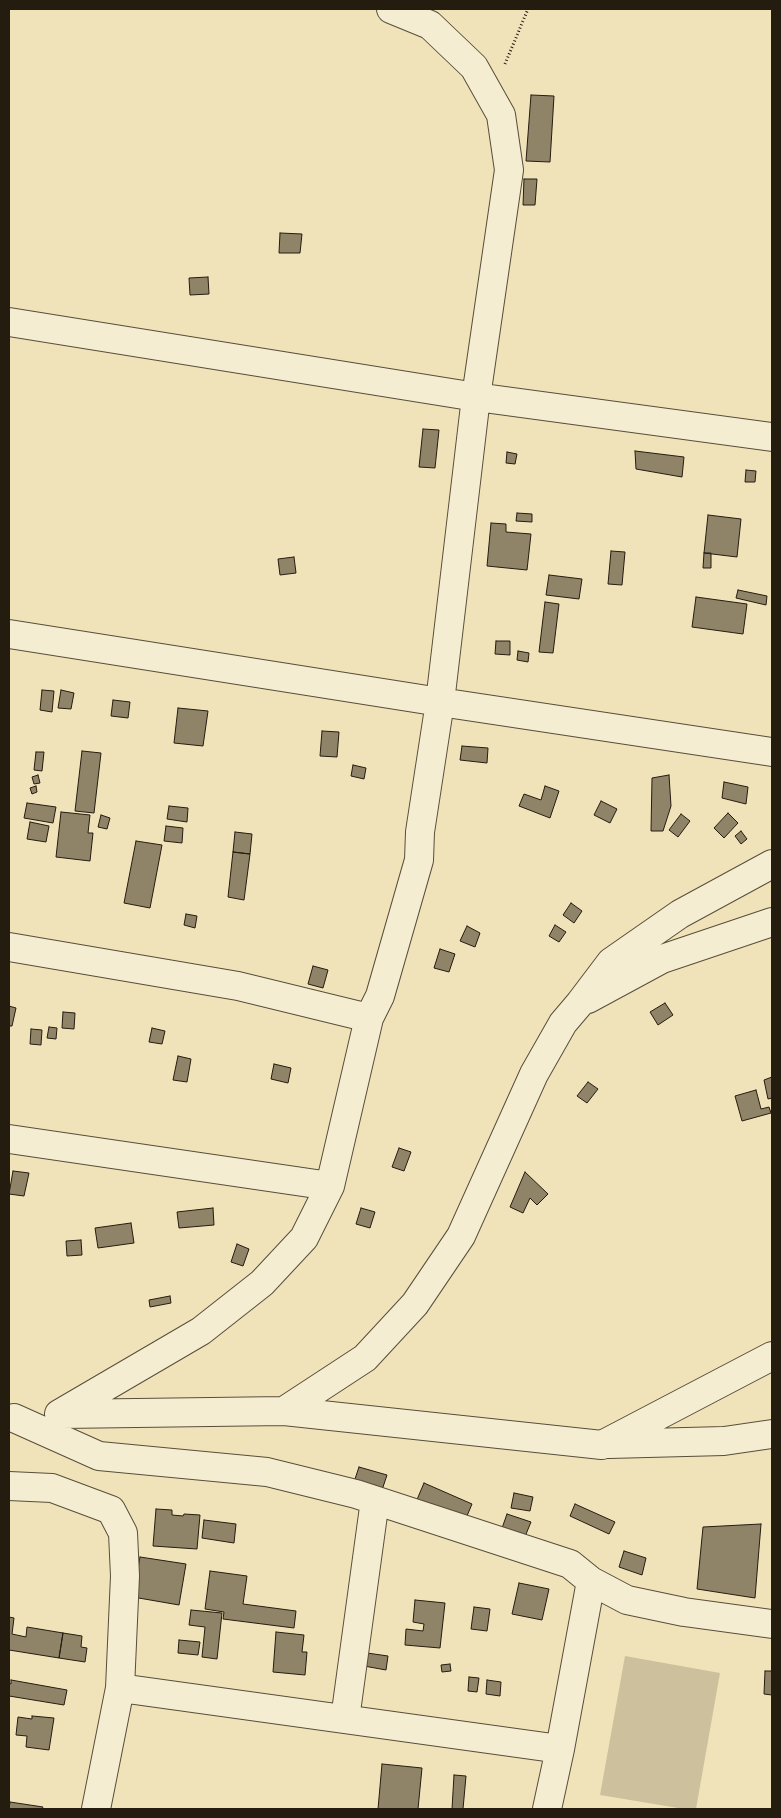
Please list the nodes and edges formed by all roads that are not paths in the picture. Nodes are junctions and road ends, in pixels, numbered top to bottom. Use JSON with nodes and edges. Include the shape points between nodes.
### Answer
{"nodes":[{"id":1,"x":391,"y":9,"type":"edge"},
{"id":2,"x":9,"y":322,"type":"edge"},
{"id":3,"x":476,"y":397,"type":"junction"},
{"id":4,"x":772,"y":437,"type":"edge"},
{"id":5,"x":9,"y":634,"type":"edge"},
{"id":6,"x":440,"y":702,"type":"junction"},
{"id":7,"x":772,"y":752,"type":"edge"},
{"id":8,"x":772,"y":864,"type":"edge"},
{"id":9,"x":772,"y":922,"type":"edge"},
{"id":10,"x":9,"y":947,"type":"edge"},
{"id":11,"x":580,"y":1003,"type":"junction"},
{"id":12,"x":369,"y":1018,"type":"junction"},
{"id":13,"x":9,"y":1139,"type":"edge"},
{"id":14,"x":330,"y":1186,"type":"junction"},
{"id":15,"x":772,"y":1356,"type":"edge"},
{"id":16,"x":284,"y":1410,"type":"junction"},
{"id":17,"x":59,"y":1414,"type":"junction"},
{"id":18,"x":12,"y":1418,"type":"edge"},
{"id":19,"x":772,"y":1434,"type":"edge"},
{"id":20,"x":602,"y":1445,"type":"junction"},
{"id":21,"x":9,"y":1486,"type":"edge"},
{"id":22,"x":375,"y":1500,"type":"junction"},
{"id":23,"x":591,"y":1581,"type":"junction"},
{"id":24,"x":772,"y":1624,"type":"edge"},
{"id":25,"x":120,"y":1688,"type":"junction"},
{"id":26,"x":345,"y":1719,"type":"junction"},
{"id":27,"x":560,"y":1749,"type":"junction"},
{"id":28,"x":96,"y":1809,"type":"edge"},
{"id":29,"x":547,"y":1809,"type":"edge"}],
"edges":[{"from":1,"to":3,"type":"street","via":[[430,25],[474,67],[501,115],[509,170]]},
{"from":2,"to":3,"type":"street"},
{"from":3,"to":4,"type":"street"},
{"from":3,"to":6,"type":"street"},
{"from":5,"to":6,"type":"street"},
{"from":6,"to":7,"type":"street"},
{"from":6,"to":12,"type":"street","via":[[420,832],[419,860],[380,996]]},
{"from":8,"to":11,"type":"street","via":[[680,914],[611,962]]},
{"from":9,"to":11,"type":"street","via":[[662,959]]},
{"from":10,"to":12,"type":"street","via":[[238,986]]},
{"from":11,"to":16,"type":"street","via":[[563,1023],[534,1074],[461,1236],[415,1304],[365,1358]]},
{"from":12,"to":14,"type":"street"},
{"from":13,"to":14,"type":"street"},
{"from":14,"to":17,"type":"street","via":[[304,1238],[262,1283],[201,1331]]},
{"from":15,"to":20,"type":"street"},
{"from":16,"to":17,"type":"street"},
{"from":16,"to":20,"type":"street"},
{"from":17,"to":18,"type":"street"},
{"from":18,"to":22,"type":"street","via":[[98,1456],[267,1472]]},
{"from":19,"to":20,"type":"street","via":[[724,1440]]},
{"from":21,"to":25,"type":"street","via":[[52,1488],[111,1510],[123,1533],[125,1576]]},
{"from":22,"to":23,"type":"street","via":[[570,1564]]},
{"from":22,"to":26,"type":"street"},
{"from":23,"to":24,"type":"street","via":[[627,1600],[684,1612]]},
{"from":23,"to":27,"type":"street"},
{"from":25,"to":26,"type":"street"},
{"from":25,"to":28,"type":"street"},
{"from":26,"to":27,"type":"street"},
{"from":27,"to":29,"type":"street"}]}
